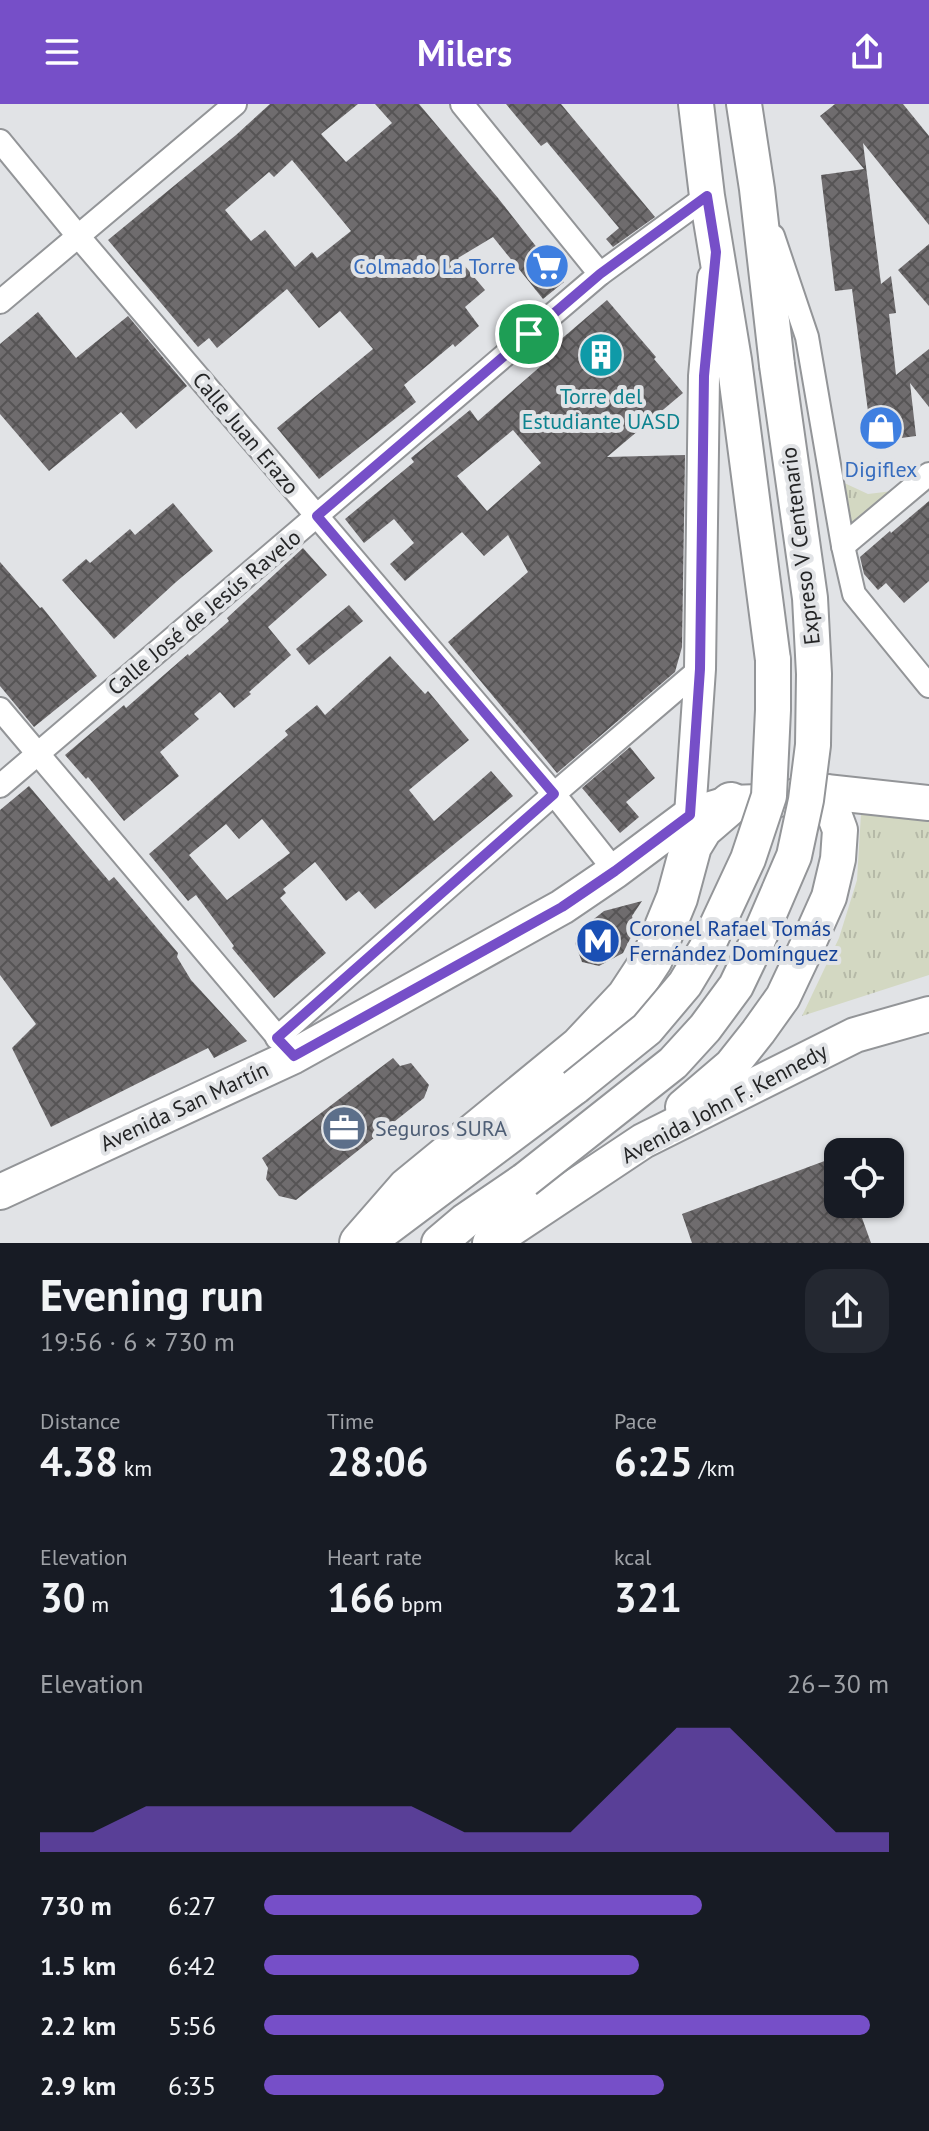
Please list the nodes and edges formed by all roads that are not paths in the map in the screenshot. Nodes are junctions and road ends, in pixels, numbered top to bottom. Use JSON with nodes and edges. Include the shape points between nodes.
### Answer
{"nodes":[{"id":1,"x":235,"y":104,"type":"edge"},
{"id":2,"x":462,"y":104,"type":"edge"},
{"id":3,"x":696,"y":104,"type":"edge"},
{"id":4,"x":744,"y":104,"type":"edge"},
{"id":5,"x":0,"y":141,"type":"edge"},
{"id":6,"x":757,"y":189,"type":"junction"},
{"id":7,"x":707,"y":196,"type":"junction"},
{"id":8,"x":78,"y":236,"type":"junction"},
{"id":9,"x":716,"y":252,"type":"junction"},
{"id":10,"x":600,"y":274,"type":"junction"},
{"id":11,"x":0,"y":302,"type":"edge"},
{"id":12,"x":929,"y":474,"type":"edge"},
{"id":13,"x":317,"y":516,"type":"junction"},
{"id":14,"x":843,"y":546,"type":"junction"},
{"id":15,"x":700,"y":669,"type":"junction"},
{"id":16,"x":929,"y":686,"type":"edge"},
{"id":17,"x":0,"y":709,"type":"edge"},
{"id":18,"x":38,"y":754,"type":"junction"},
{"id":19,"x":0,"y":786,"type":"edge"},
{"id":20,"x":826,"y":792,"type":"junction"},
{"id":21,"x":554,"y":794,"type":"junction"},
{"id":22,"x":731,"y":803,"type":"junction"},
{"id":23,"x":929,"y":803,"type":"edge"},
{"id":24,"x":690,"y":815,"type":"junction"},
{"id":25,"x":615,"y":871,"type":"junction"},
{"id":26,"x":929,"y":1014,"type":"edge"},
{"id":27,"x":285,"y":1047,"type":"junction"},
{"id":28,"x":643,"y":1141,"type":"junction"},
{"id":29,"x":0,"y":1192,"type":"edge"},
{"id":30,"x":360,"y":1243,"type":"edge"},
{"id":31,"x":368,"y":1243,"type":"edge"},
{"id":32,"x":439,"y":1243,"type":"edge"},
{"id":33,"x":490,"y":1243,"type":"edge"}],
"edges":[{"from":1,"to":8,"type":"street"},
{"from":2,"to":10,"type":"street"},
{"from":3,"to":7,"type":"main road","name":"Expreso V Centenario"},
{"from":4,"to":6,"type":"main road","name":"Expreso V Centenario"},
{"from":5,"to":8,"type":"street","name":"Calle Juan Erazo"},
{"from":6,"to":14,"type":"street","name":"Expreso V Centenario","via":[[807,337]]},
{"from":6,"to":32,"type":"main road","name":"Expreso V Centenario","bridge":true,"via":[[810,598],[813,745],[794,856],[736,986],[673,1063]]},
{"from":7,"to":9,"type":"main road","name":"Expreso V Centenario"},
{"from":7,"to":10,"type":"street","name":"Calle José de Jesús Ravelo"},
{"from":8,"to":11,"type":"street"},
{"from":8,"to":13,"type":"street","name":"Calle Juan Erazo"},
{"from":9,"to":15,"type":"street","name":"Expreso V Centenario","via":[[704,376]]},
{"from":9,"to":31,"type":"main road","name":"Expreso V Centenario","bridge":true,"via":[[773,660],[769,796],[748,859],[706,949],[647,1029]]},
{"from":10,"to":13,"type":"street","name":"Calle José de Jesús Ravelo"},
{"from":12,"to":14,"type":"street"},
{"from":13,"to":18,"type":"street","name":"Calle José de Jesús Ravelo"},
{"from":13,"to":21,"type":"street","name":"Calle Juan Erazo"},
{"from":14,"to":16,"type":"street","name":"Expreso V Centenario","via":[[854,594]]},
{"from":15,"to":21,"type":"street"},
{"from":15,"to":24,"type":"street","name":"Expreso V Centenario"},
{"from":17,"to":18,"type":"street"},
{"from":18,"to":19,"type":"street","name":"Calle José de Jesús Ravelo"},
{"from":18,"to":27,"type":"street"},
{"from":20,"to":22,"type":"main road","name":"Avenida San Martín"},
{"from":20,"to":23,"type":"main road","name":"Avenida San Martín"},
{"from":20,"to":28,"type":"main road","via":[[840,830],[838,859],[829,897],[783,997],[731,1066]]},
{"from":21,"to":25,"type":"street","name":"Calle Juan Erazo"},
{"from":21,"to":27,"type":"street"},
{"from":22,"to":24,"type":"main road","name":"Avenida San Martín"},
{"from":22,"to":30,"type":"highway","via":[[702,828],[691,846],[652,959],[627,997],[580,1047],[408,1188]]},
{"from":24,"to":25,"type":"main road","name":"Avenida San Martín"},
{"from":25,"to":27,"type":"main road","name":"Avenida San Martín","via":[[562,907]]},
{"from":26,"to":28,"type":"main road","name":"Avenida John F. Kennedy","via":[[855,1035]]},
{"from":27,"to":29,"type":"main road","name":"Avenida San Martín"},
{"from":28,"to":33,"type":"main road","name":"Avenida John F. Kennedy"}]}
